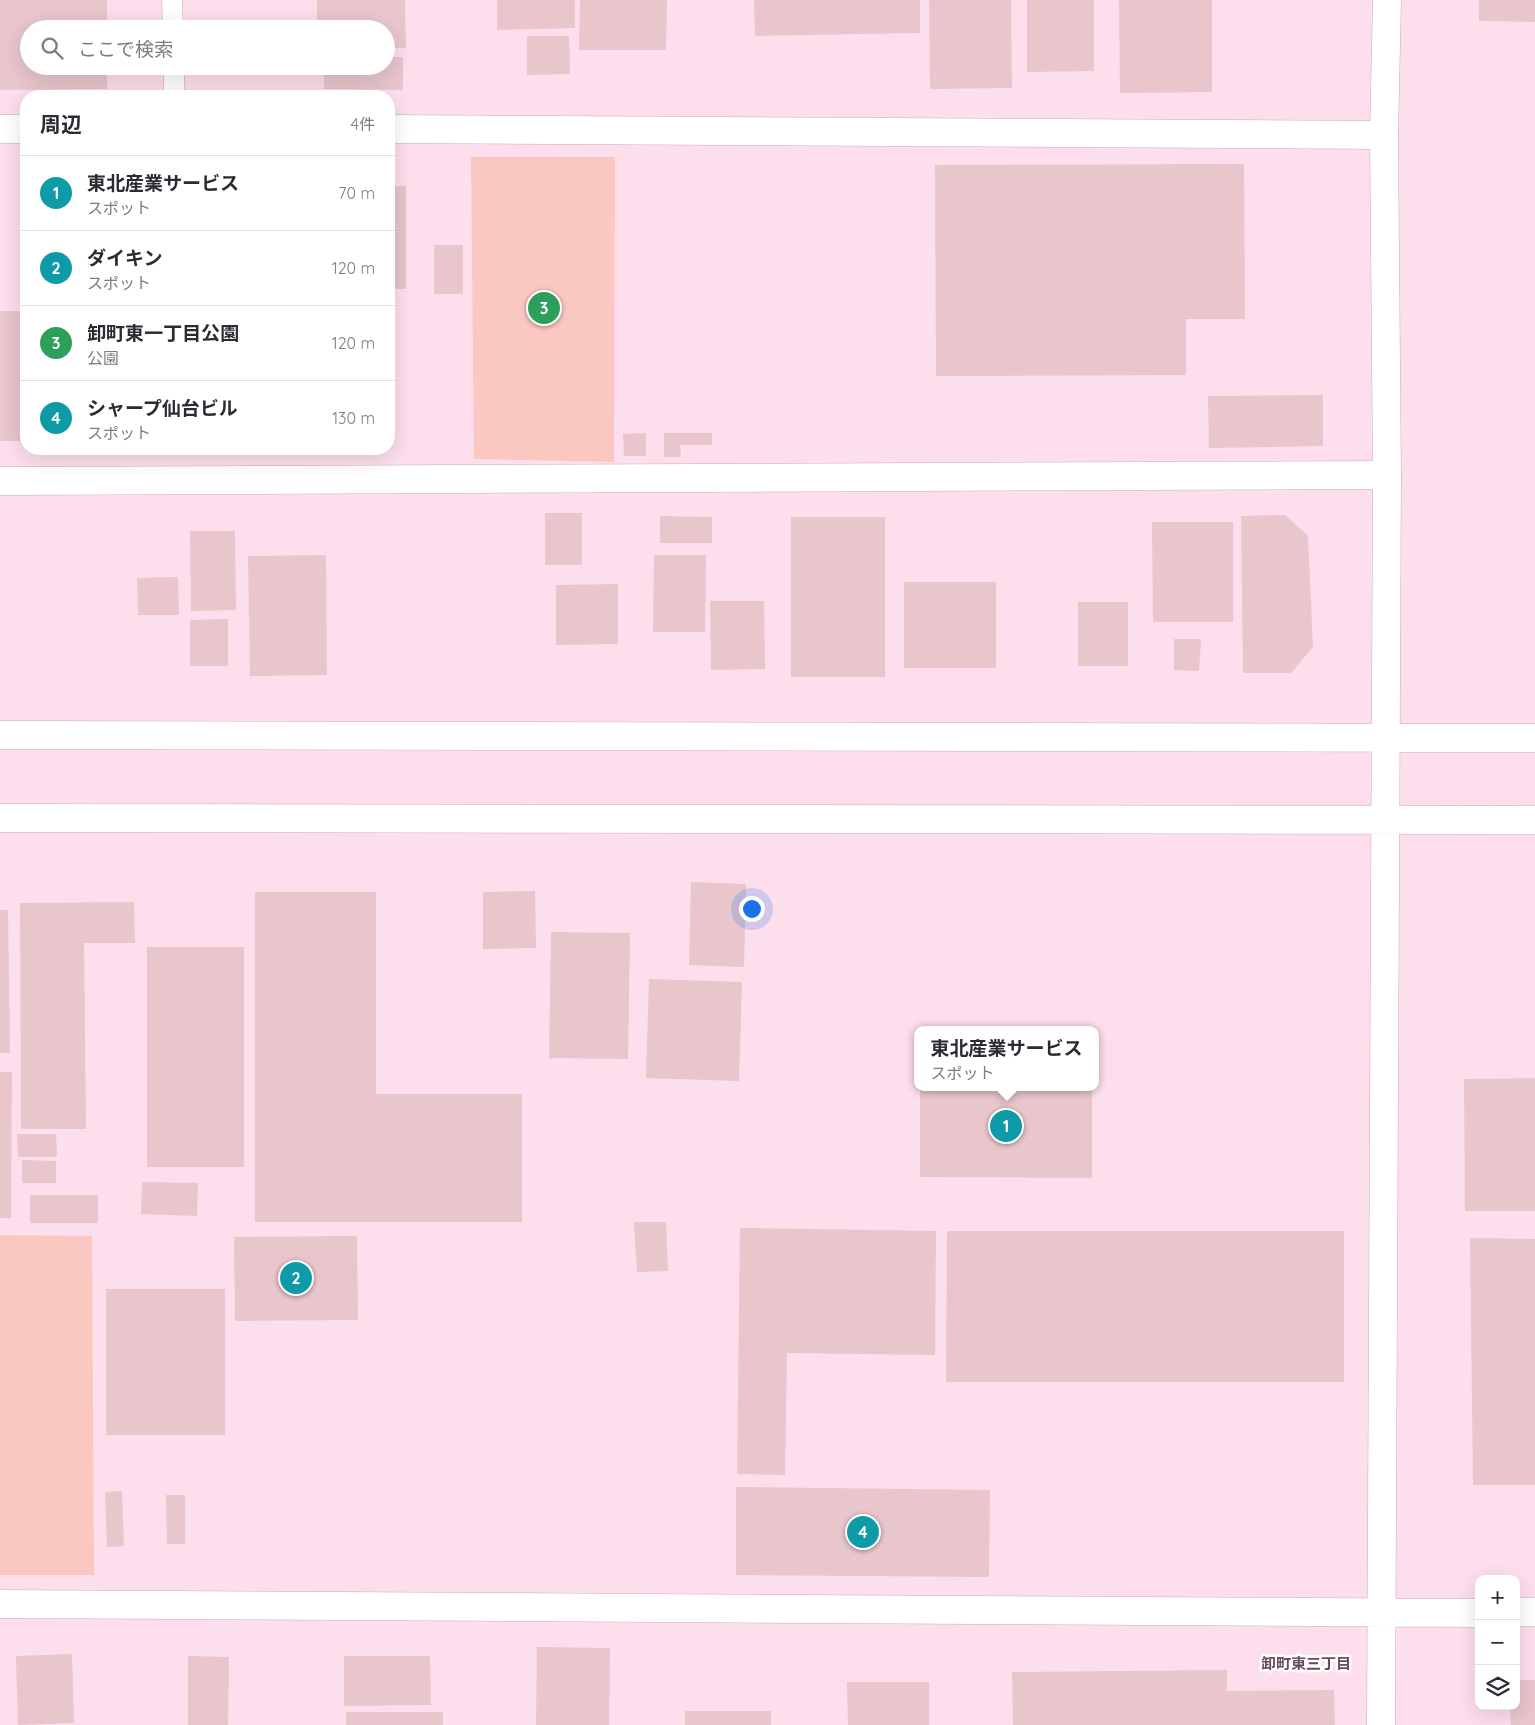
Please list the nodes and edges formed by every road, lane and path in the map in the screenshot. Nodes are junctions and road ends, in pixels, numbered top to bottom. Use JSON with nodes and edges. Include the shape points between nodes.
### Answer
{"nodes":[{"id":1,"x":172,"y":0,"type":"edge"},
{"id":2,"x":1387,"y":0,"type":"edge"},
{"id":3,"x":173,"y":20,"type":"edge"},
{"id":4,"x":174,"y":75,"type":"edge"},
{"id":5,"x":174,"y":90,"type":"edge"},
{"id":6,"x":20,"y":128,"type":"edge"},
{"id":7,"x":0,"y":129,"type":"edge"},
{"id":8,"x":395,"y":129,"type":"edge"},
{"id":9,"x":1384,"y":135,"type":"junction"},
{"id":10,"x":1387,"y":475,"type":"junction"},
{"id":11,"x":0,"y":481,"type":"edge"},
{"id":12,"x":0,"y":735,"type":"edge"},
{"id":13,"x":1386,"y":738,"type":"junction"},
{"id":14,"x":1535,"y":738,"type":"edge"},
{"id":15,"x":0,"y":818,"type":"edge"},
{"id":16,"x":1386,"y":820,"type":"junction"},
{"id":17,"x":1535,"y":820,"type":"edge"},
{"id":18,"x":0,"y":1604,"type":"edge"},
{"id":19,"x":1475,"y":1612,"type":"edge"},
{"id":20,"x":1520,"y":1612,"type":"edge"},
{"id":21,"x":1535,"y":1612,"type":"edge"},
{"id":22,"x":1381,"y":1613,"type":"junction"},
{"id":23,"x":1382,"y":1725,"type":"edge"}],
"edges":[{"from":1,"to":3,"type":"lane"},
{"from":2,"to":9,"type":"street"},
{"from":4,"to":5,"type":"lane"},
{"from":6,"to":7,"type":"street"},
{"from":8,"to":9,"type":"street"},
{"from":9,"to":10,"type":"street"},
{"from":10,"to":11,"type":"street"},
{"from":10,"to":13,"type":"street"},
{"from":12,"to":13,"type":"street"},
{"from":13,"to":14,"type":"street"},
{"from":13,"to":16,"type":"street"},
{"from":15,"to":16,"type":"street"},
{"from":16,"to":17,"type":"street"},
{"from":16,"to":22,"type":"street"},
{"from":18,"to":22,"type":"street"},
{"from":19,"to":22,"type":"street"},
{"from":20,"to":21,"type":"street"},
{"from":22,"to":23,"type":"street"}]}
